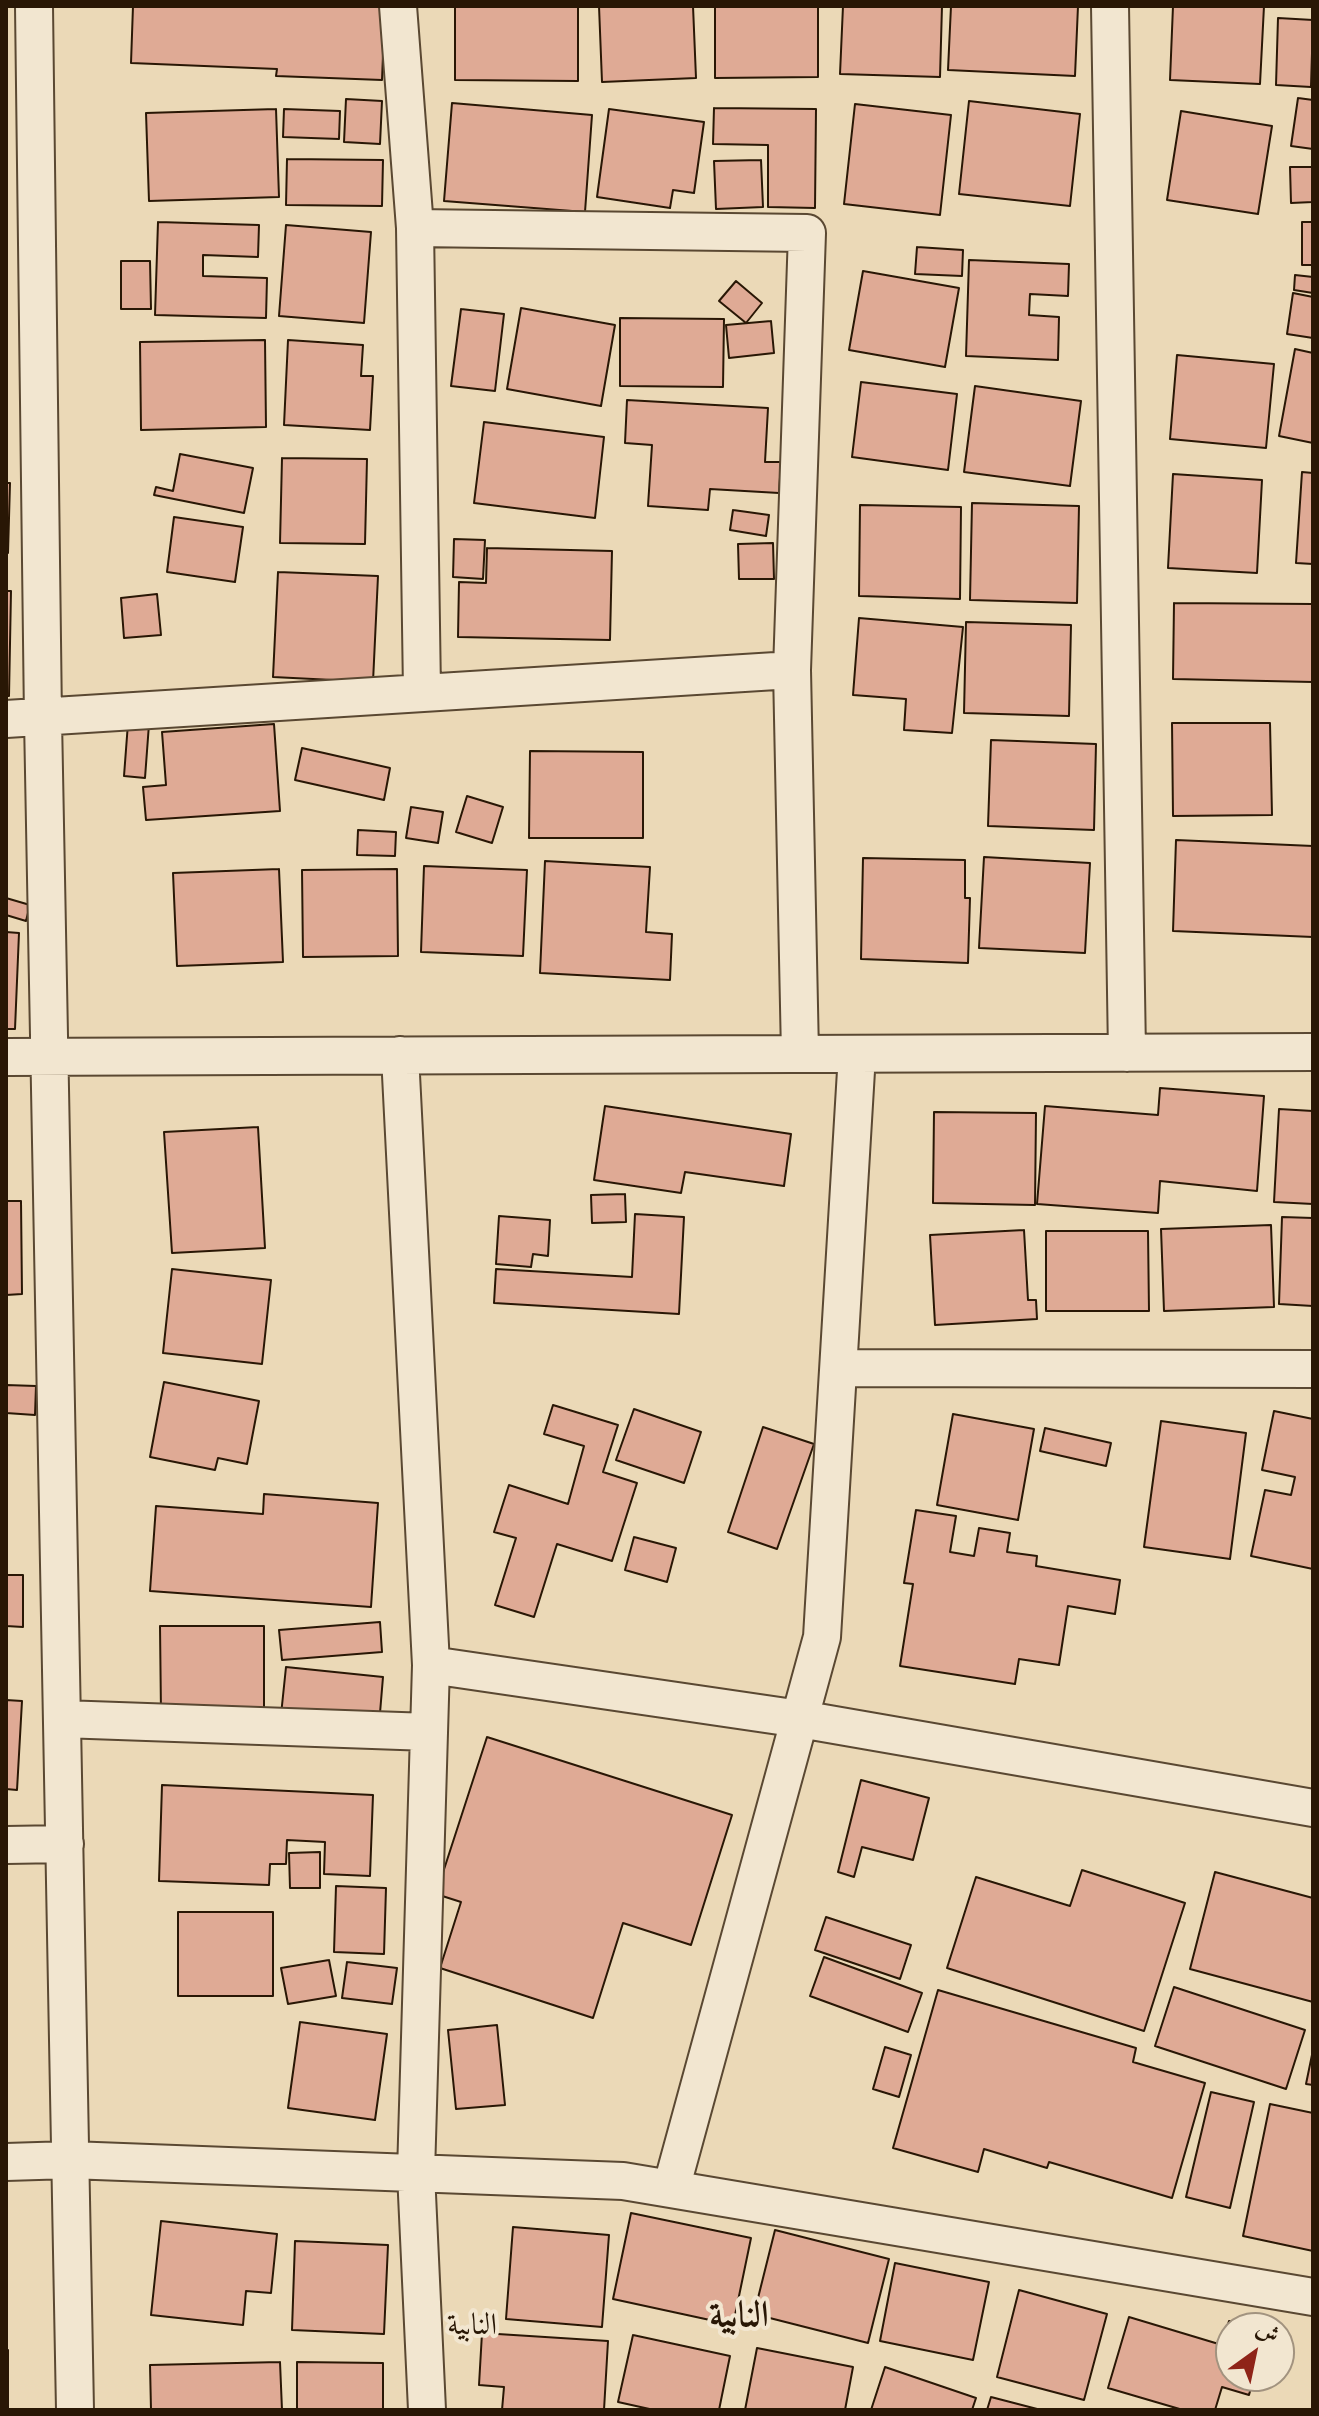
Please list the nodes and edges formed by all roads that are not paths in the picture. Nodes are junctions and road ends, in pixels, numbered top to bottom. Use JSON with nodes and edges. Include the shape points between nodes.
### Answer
{"nodes":[{"id":1,"x":34,"y":6,"type":"edge"},
{"id":2,"x":398,"y":6,"type":"edge"},
{"id":3,"x":1110,"y":6,"type":"edge"},
{"id":4,"x":415,"y":228,"type":"junction"},
{"id":5,"x":792,"y":670,"type":"junction"},
{"id":6,"x":422,"y":691,"type":"junction"},
{"id":7,"x":6,"y":719,"type":"edge"},
{"id":8,"x":43,"y":719,"type":"junction"},
{"id":9,"x":1313,"y":1052,"type":"edge"},
{"id":10,"x":1127,"y":1053,"type":"junction"},
{"id":11,"x":800,"y":1054,"type":"junction"},
{"id":12,"x":857,"y":1054,"type":"junction"},
{"id":13,"x":400,"y":1055,"type":"junction"},
{"id":14,"x":51,"y":1056,"type":"junction"},
{"id":15,"x":6,"y":1057,"type":"edge"},
{"id":16,"x":839,"y":1368,"type":"junction"},
{"id":17,"x":1313,"y":1369,"type":"edge"},
{"id":18,"x":431,"y":1665,"type":"junction"},
{"id":19,"x":62,"y":1719,"type":"junction"},
{"id":20,"x":800,"y":1719,"type":"junction"},
{"id":21,"x":429,"y":1732,"type":"junction"},
{"id":22,"x":1313,"y":1808,"type":"edge"},
{"id":23,"x":65,"y":1844,"type":"junction"},
{"id":24,"x":6,"y":1845,"type":"edge"},
{"id":25,"x":70,"y":2160,"type":"junction"},
{"id":26,"x":6,"y":2162,"type":"edge"},
{"id":27,"x":416,"y":2173,"type":"junction"},
{"id":28,"x":671,"y":2189,"type":"junction"},
{"id":29,"x":1313,"y":2297,"type":"edge"},
{"id":30,"x":75,"y":2410,"type":"edge"},
{"id":31,"x":427,"y":2410,"type":"edge"}],
"edges":[{"from":1,"to":8,"type":"street"},
{"from":2,"to":4,"type":"street"},
{"from":3,"to":10,"type":"street"},
{"from":4,"to":5,"type":"street","via":[[807,233]]},
{"from":4,"to":6,"type":"street"},
{"from":5,"to":6,"type":"street"},
{"from":5,"to":11,"type":"street"},
{"from":6,"to":8,"type":"street"},
{"from":7,"to":8,"type":"street"},
{"from":8,"to":14,"type":"street"},
{"from":9,"to":10,"type":"street"},
{"from":10,"to":12,"type":"street"},
{"from":11,"to":12,"type":"street"},
{"from":11,"to":13,"type":"street"},
{"from":12,"to":16,"type":"street"},
{"from":13,"to":14,"type":"street"},
{"from":13,"to":18,"type":"street"},
{"from":14,"to":15,"type":"street"},
{"from":14,"to":19,"type":"street"},
{"from":16,"to":17,"type":"street"},
{"from":16,"to":20,"type":"street","via":[[822,1637]]},
{"from":18,"to":20,"type":"street"},
{"from":18,"to":21,"type":"street"},
{"from":19,"to":21,"type":"street"},
{"from":19,"to":23,"type":"street"},
{"from":20,"to":22,"type":"street"},
{"from":20,"to":28,"type":"street"},
{"from":21,"to":27,"type":"street"},
{"from":23,"to":24,"type":"street"},
{"from":23,"to":25,"type":"street"},
{"from":25,"to":26,"type":"street"},
{"from":25,"to":27,"type":"street"},
{"from":25,"to":30,"type":"street"},
{"from":27,"to":28,"type":"street","via":[[623,2181]]},
{"from":27,"to":31,"type":"street"},
{"from":28,"to":29,"type":"street"}]}
